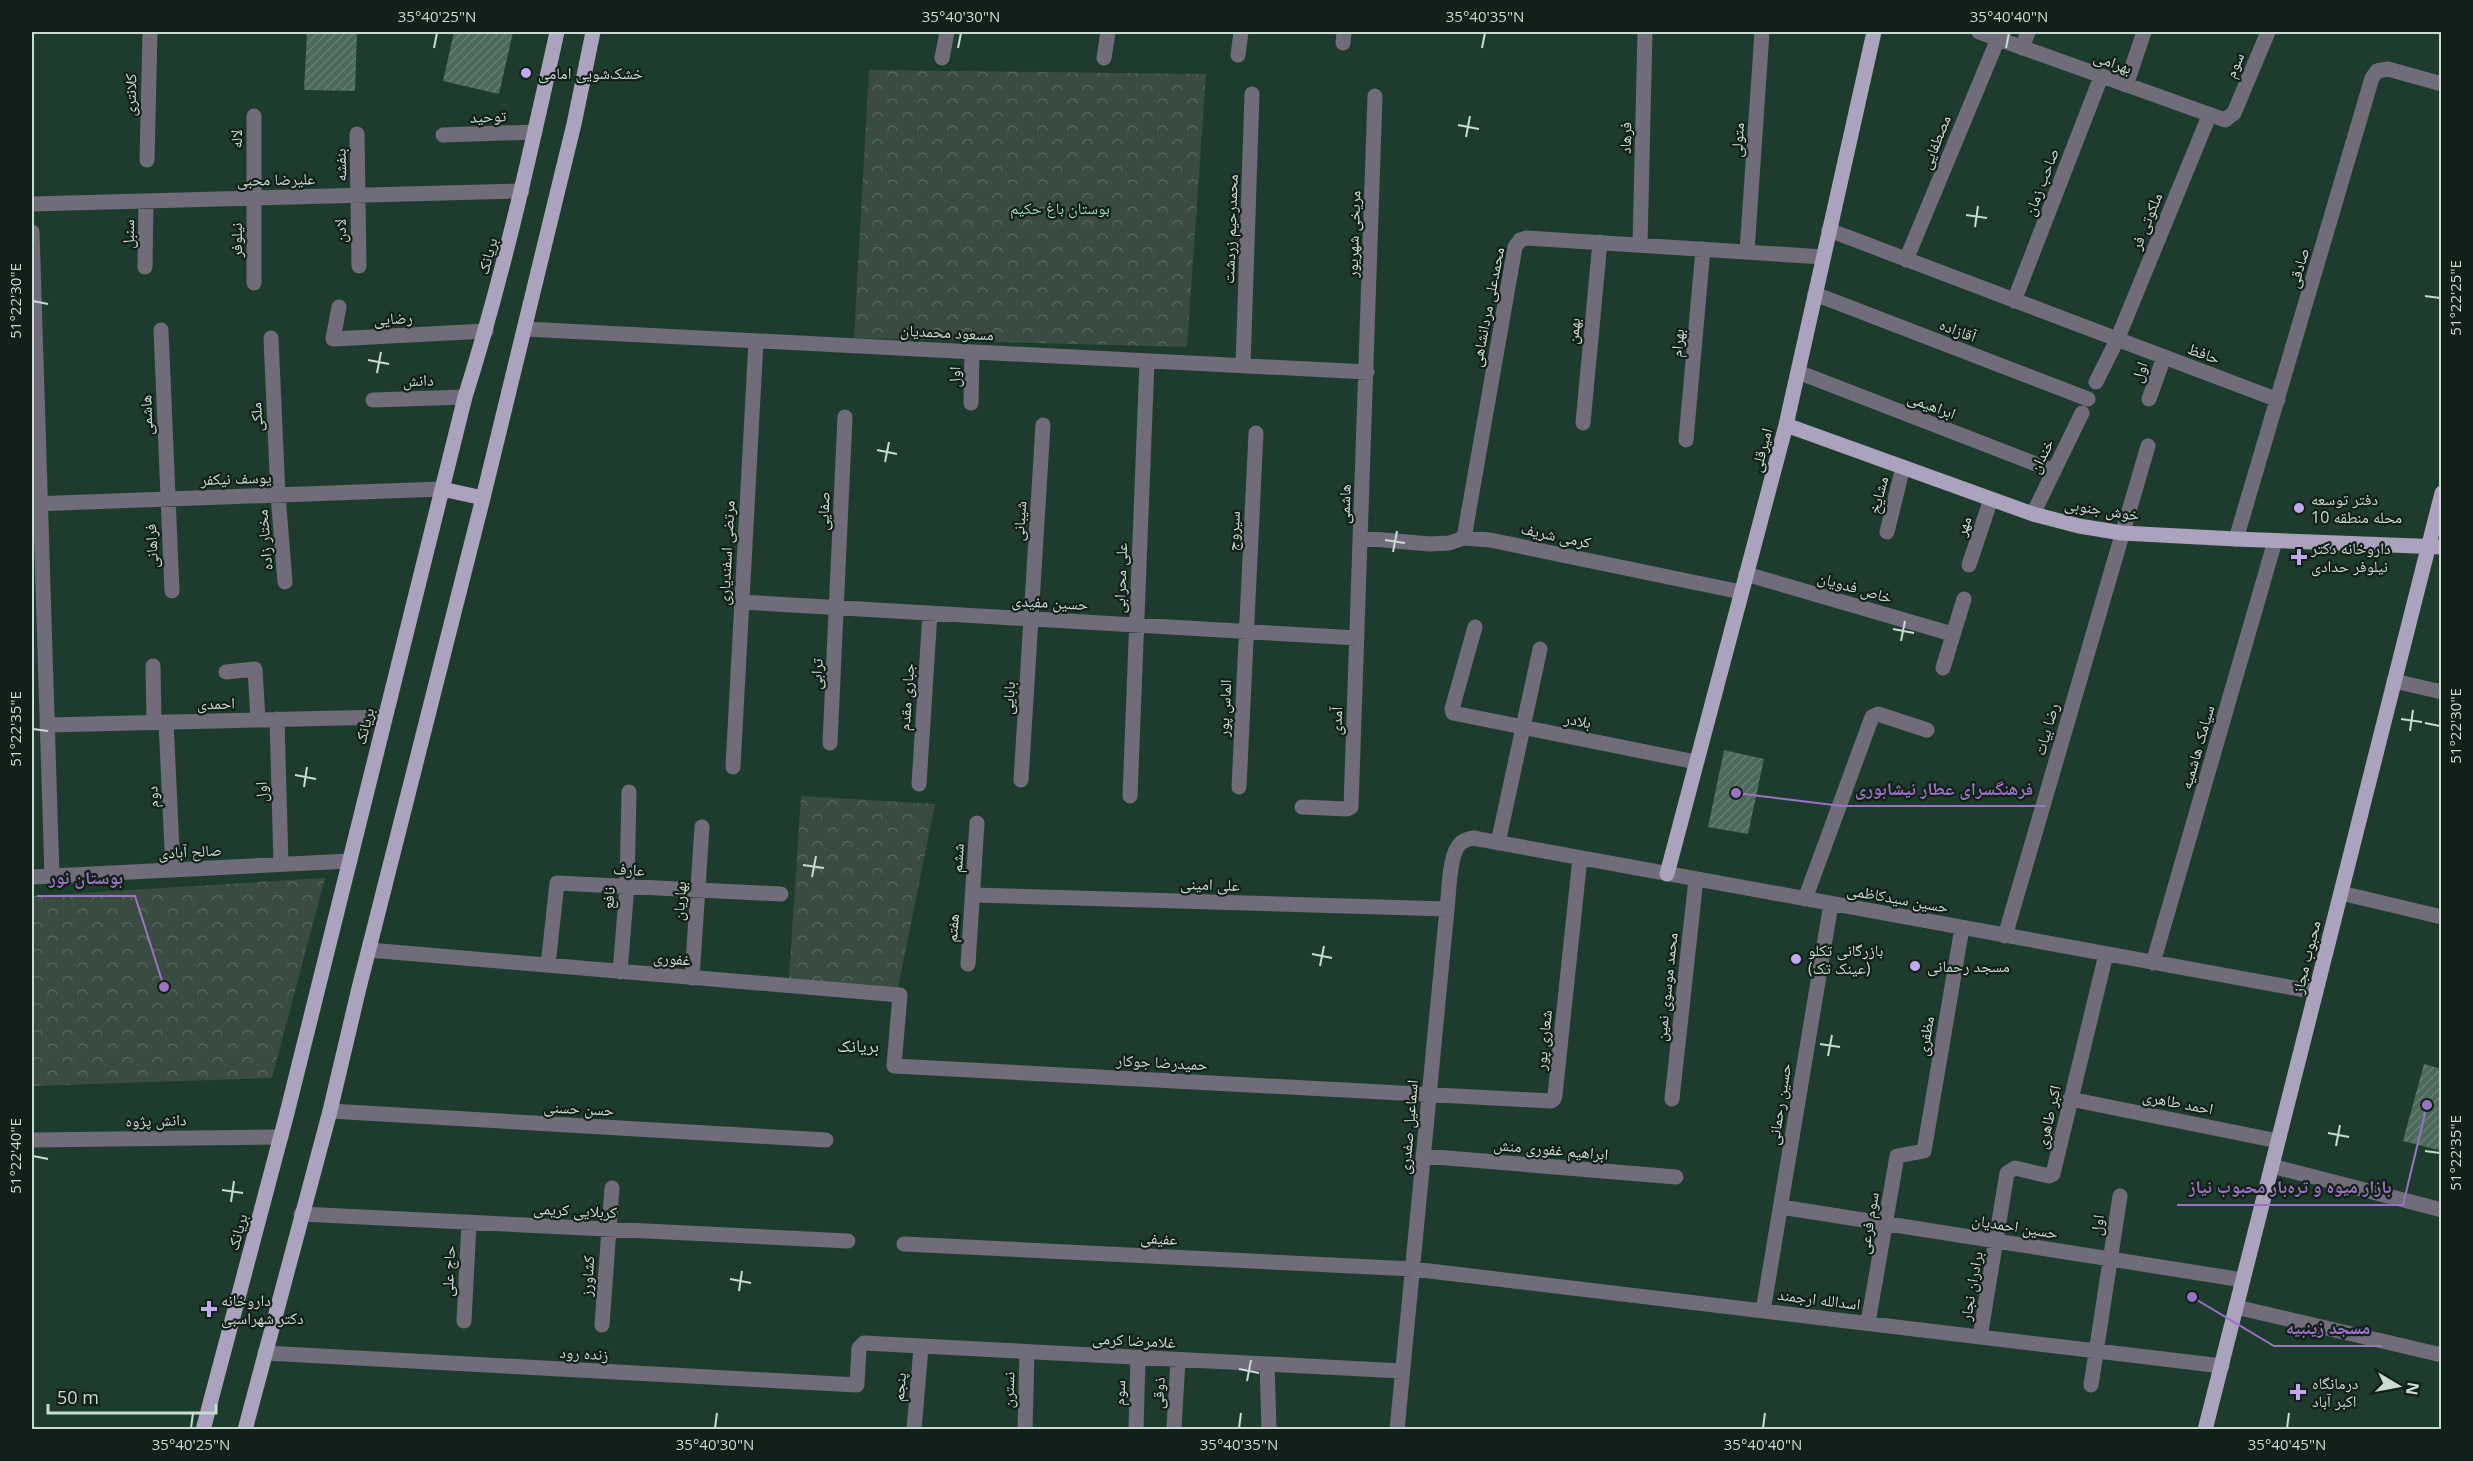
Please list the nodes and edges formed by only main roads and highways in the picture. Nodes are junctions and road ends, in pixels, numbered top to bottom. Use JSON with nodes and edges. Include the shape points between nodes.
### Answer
{"nodes":[{"id":1,"x":557,"y":32,"type":"edge"},
{"id":2,"x":593,"y":32,"type":"edge"},
{"id":3,"x":1874,"y":32,"type":"edge"},
{"id":4,"x":1786,"y":425,"type":"junction"},
{"id":5,"x":442,"y":489,"type":"junction"},
{"id":6,"x":2442,"y":492,"type":"edge"},
{"id":7,"x":483,"y":498,"type":"junction"},
{"id":8,"x":2435,"y":547,"type":"edge"},
{"id":9,"x":1667,"y":874,"type":"road end"},
{"id":10,"x":203,"y":1430,"type":"edge"},
{"id":11,"x":246,"y":1430,"type":"edge"},
{"id":12,"x":2205,"y":1430,"type":"edge"}],
"edges":[{"from":1,"to":5,"type":"main road","name":"بریانک","via":[[522,191]]},
{"from":2,"to":7,"type":"main road"},
{"from":3,"to":4,"type":"main road","name":"امیرقلی"},
{"from":4,"to":8,"type":"main road","name":"خوش جنوبی","via":[[2033,514],[2079,526],[2122,533],[2236,540]]},
{"from":4,"to":9,"type":"main road","name":"امیرقلی"},
{"from":5,"to":7,"type":"main road"},
{"from":5,"to":10,"type":"main road","name":"بریانک"},
{"from":6,"to":8,"type":"main road","name":"محبوب مجاز"},
{"from":7,"to":11,"type":"main road"},
{"from":8,"to":12,"type":"main road","name":"محبوب مجاز","via":[[2394,681]]}]}
